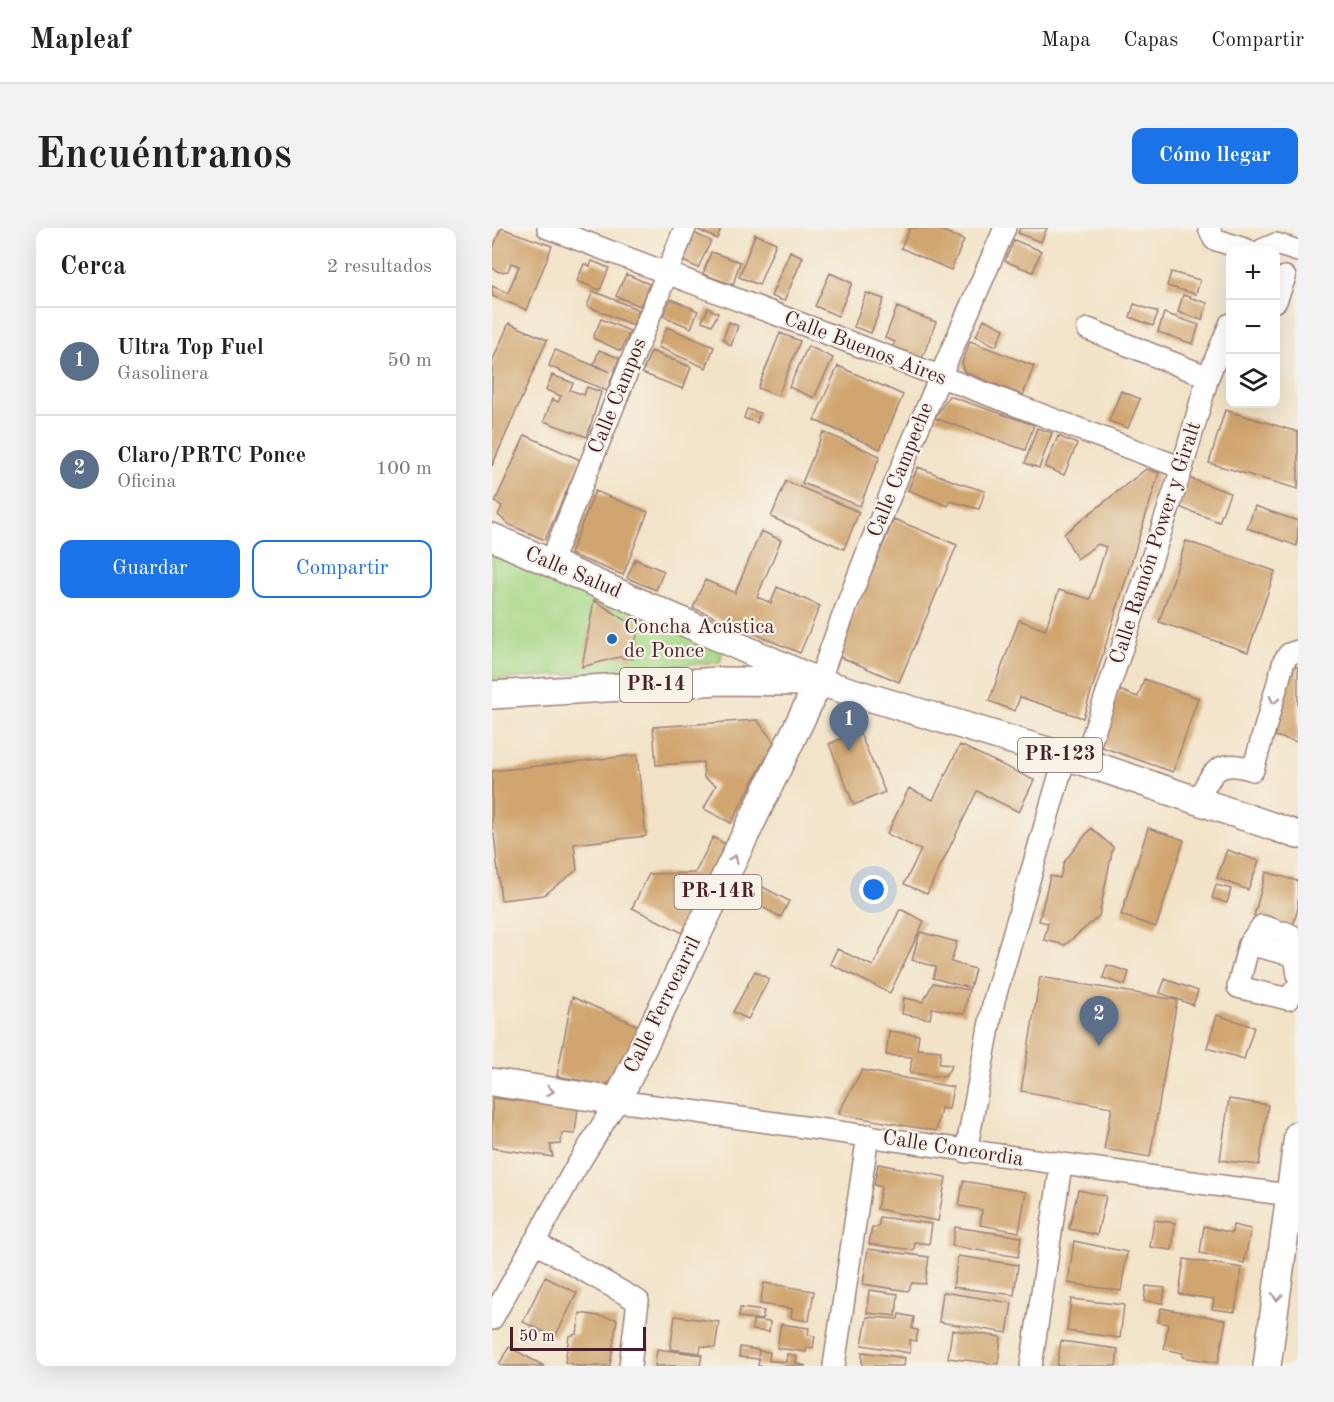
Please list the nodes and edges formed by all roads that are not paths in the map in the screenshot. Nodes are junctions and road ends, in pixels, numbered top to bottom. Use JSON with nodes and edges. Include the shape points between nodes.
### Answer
{"nodes":[{"id":1,"x":548,"y":228,"type":"edge"},
{"id":2,"x":685,"y":228,"type":"edge"},
{"id":3,"x":1005,"y":228,"type":"edge"},
{"id":4,"x":1209,"y":228,"type":"edge"},
{"id":5,"x":1236,"y":246,"type":"edge"},
{"id":6,"x":1271,"y":246,"type":"edge"},
{"id":7,"x":1298,"y":251,"type":"edge"},
{"id":8,"x":668,"y":275,"type":"junction"},
{"id":9,"x":1286,"y":278,"type":"edge"},
{"id":10,"x":1275,"y":300,"type":"edge"},
{"id":11,"x":1088,"y":329,"type":"dead end"},
{"id":12,"x":1226,"y":334,"type":"edge"},
{"id":13,"x":940,"y":377,"type":"junction"},
{"id":14,"x":1208,"y":377,"type":"junction"},
{"id":15,"x":1182,"y":468,"type":"junction"},
{"id":16,"x":492,"y":537,"type":"edge"},
{"id":17,"x":550,"y":564,"type":"junction"},
{"id":18,"x":1298,"y":651,"type":"edge"},
{"id":19,"x":819,"y":682,"type":"junction"},
{"id":20,"x":492,"y":695,"type":"edge"},
{"id":21,"x":1074,"y":760,"type":"junction"},
{"id":22,"x":1198,"y":801,"type":"junction"},
{"id":23,"x":1296,"y":831,"type":"edge"},
{"id":24,"x":1249,"y":944,"type":"junction"},
{"id":25,"x":1297,"y":965,"type":"edge"},
{"id":26,"x":1298,"y":986,"type":"edge"},
{"id":27,"x":492,"y":1082,"type":"edge"},
{"id":28,"x":617,"y":1101,"type":"junction"},
{"id":29,"x":868,"y":1135,"type":"junction"},
{"id":30,"x":1298,"y":1135,"type":"edge"},
{"id":31,"x":966,"y":1152,"type":"junction"},
{"id":32,"x":1060,"y":1165,"type":"junction"},
{"id":33,"x":1290,"y":1195,"type":"junction"},
{"id":34,"x":534,"y":1242,"type":"junction"},
{"id":35,"x":492,"y":1320,"type":"edge"},
{"id":36,"x":630,"y":1366,"type":"edge"},
{"id":37,"x":834,"y":1366,"type":"edge"},
{"id":38,"x":1031,"y":1366,"type":"edge"},
{"id":39,"x":1268,"y":1366,"type":"edge"}],
"edges":[{"from":1,"to":8,"type":"street","name":"Calle Buenos Aires"},
{"from":2,"to":8,"type":"street","name":"Calle Campos"},
{"from":3,"to":13,"type":"street","name":"Calle Campeche"},
{"from":4,"to":5,"type":"street","via":[[1214,238]]},
{"from":6,"to":7,"type":"street"},
{"from":8,"to":13,"type":"street","name":"Calle Buenos Aires"},
{"from":8,"to":17,"type":"street","name":"Calle Campos"},
{"from":9,"to":10,"type":"street"},
{"from":11,"to":14,"type":"street"},
{"from":12,"to":14,"type":"street","name":"Calle Ramón Power y Giralt"},
{"from":13,"to":15,"type":"street","name":"Calle Buenos Aires"},
{"from":13,"to":19,"type":"street","name":"Calle Campeche","via":[[846,605]]},
{"from":14,"to":15,"type":"street","name":"Calle Ramón Power y Giralt"},
{"from":15,"to":21,"type":"street","name":"Calle Ramón Power y Giralt"},
{"from":16,"to":17,"type":"main road","name":"Calle Salud"},
{"from":17,"to":19,"type":"main road","name":"Calle Salud"},
{"from":18,"to":22,"type":"street","one_way":true,"via":[[1289,654],[1284,662],[1253,770],[1237,764],[1217,770],[1209,777]]},
{"from":19,"to":20,"type":"main road","number":"PR-14","via":[[719,681]]},
{"from":19,"to":21,"type":"main road","number":"PR-123"},
{"from":28,"to":19,"type":"main road","name":"Calle Ferrocarril","number":"PR-14R","one_way":true},
{"from":21,"to":22,"type":"main road","number":"PR-123"},
{"from":21,"to":31,"type":"street","name":"Calle Ramón Power y Giralt","via":[[994,1000]]},
{"from":22,"to":23,"type":"main road","number":"PR-123"},
{"from":24,"to":25,"type":"street"},
{"from":24,"to":25,"type":"street","via":[[1262,926],[1291,935]]},
{"from":24,"to":26,"type":"street","via":[[1238,987],[1288,999]]},
{"from":27,"to":28,"type":"main road","one_way":true},
{"from":28,"to":29,"type":"street","name":"Calle Concordia"},
{"from":28,"to":34,"type":"street","name":"Calle Ferrocarril"},
{"from":29,"to":31,"type":"street","name":"Calle Concordia"},
{"from":29,"to":37,"type":"street"},
{"from":30,"to":33,"type":"main road"},
{"from":31,"to":32,"type":"street","name":"Calle Concordia"},
{"from":32,"to":33,"type":"street","name":"Calle Concordia"},
{"from":32,"to":38,"type":"street"},
{"from":33,"to":39,"type":"main road","one_way":true},
{"from":34,"to":35,"type":"street","name":"Calle Ferrocarril"},
{"from":34,"to":36,"type":"street","via":[[638,1301]]}]}
